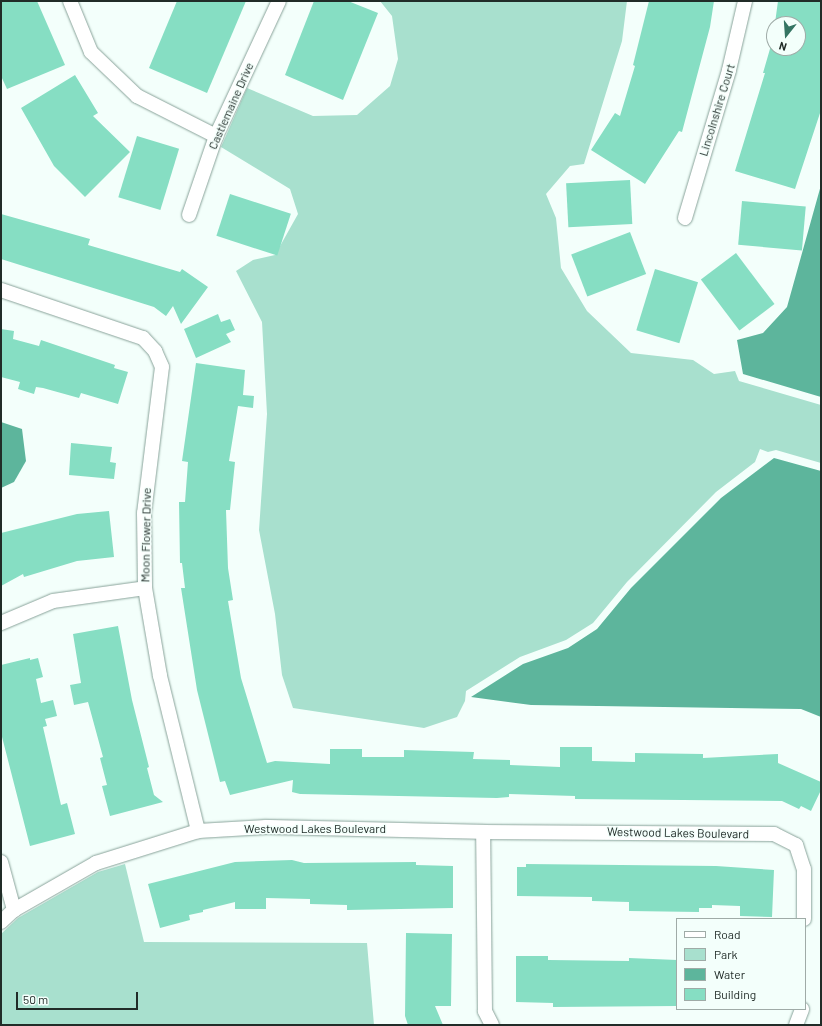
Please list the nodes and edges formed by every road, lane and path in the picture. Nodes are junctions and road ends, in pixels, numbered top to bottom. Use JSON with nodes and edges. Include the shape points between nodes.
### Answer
{"nodes":[{"id":1,"x":70,"y":1,"type":"edge"},
{"id":2,"x":279,"y":1,"type":"edge"},
{"id":3,"x":745,"y":1,"type":"edge"},
{"id":4,"x":216,"y":136,"type":"junction"},
{"id":5,"x":189,"y":215,"type":"dead end"},
{"id":6,"x":685,"y":218,"type":"dead end"},
{"id":7,"x":2,"y":291,"type":"edge"},
{"id":8,"x":145,"y":588,"type":"junction"},
{"id":9,"x":1,"y":622,"type":"edge"},
{"id":10,"x":198,"y":831,"type":"junction"},
{"id":11,"x":483,"y":832,"type":"junction"},
{"id":12,"x":1,"y":862,"type":"edge"},
{"id":13,"x":14,"y":910,"type":"junction"},
{"id":14,"x":804,"y":918,"type":"edge"},
{"id":15,"x":1,"y":922,"type":"edge"},
{"id":16,"x":802,"y":1010,"type":"edge"},
{"id":17,"x":492,"y":1025,"type":"edge"},
{"id":18,"x":796,"y":1025,"type":"edge"}],
"edges":[{"from":1,"to":4,"type":"street","via":[[91,52],[137,96]]},
{"from":2,"to":4,"type":"street","name":"Castlemaine Drive"},
{"from":3,"to":6,"type":"street","name":"Lincolnshire Court","via":[[729,70]]},
{"from":4,"to":5,"type":"street","name":"Castlemaine Drive"},
{"from":7,"to":8,"type":"street","name":"Moon Flower Drive","via":[[143,338],[155,351],[162,367],[144,514]]},
{"from":8,"to":9,"type":"street","via":[[53,601]]},
{"from":8,"to":10,"type":"street","name":"Moon Flower Drive","via":[[160,676]]},
{"from":10,"to":11,"type":"street","name":"Westwood Lakes Boulevard","via":[[266,827]]},
{"from":10,"to":13,"type":"street","name":"Westwood Lakes Boulevard","via":[[96,863]]},
{"from":11,"to":14,"type":"street","name":"Westwood Lakes Boulevard","via":[[774,834],[796,845],[804,869]]},
{"from":11,"to":17,"type":"street","via":[[485,1011]]},
{"from":12,"to":13,"type":"street"},
{"from":13,"to":15,"type":"street","name":"Westwood Lakes Boulevard"},
{"from":16,"to":18,"type":"street"}]}
